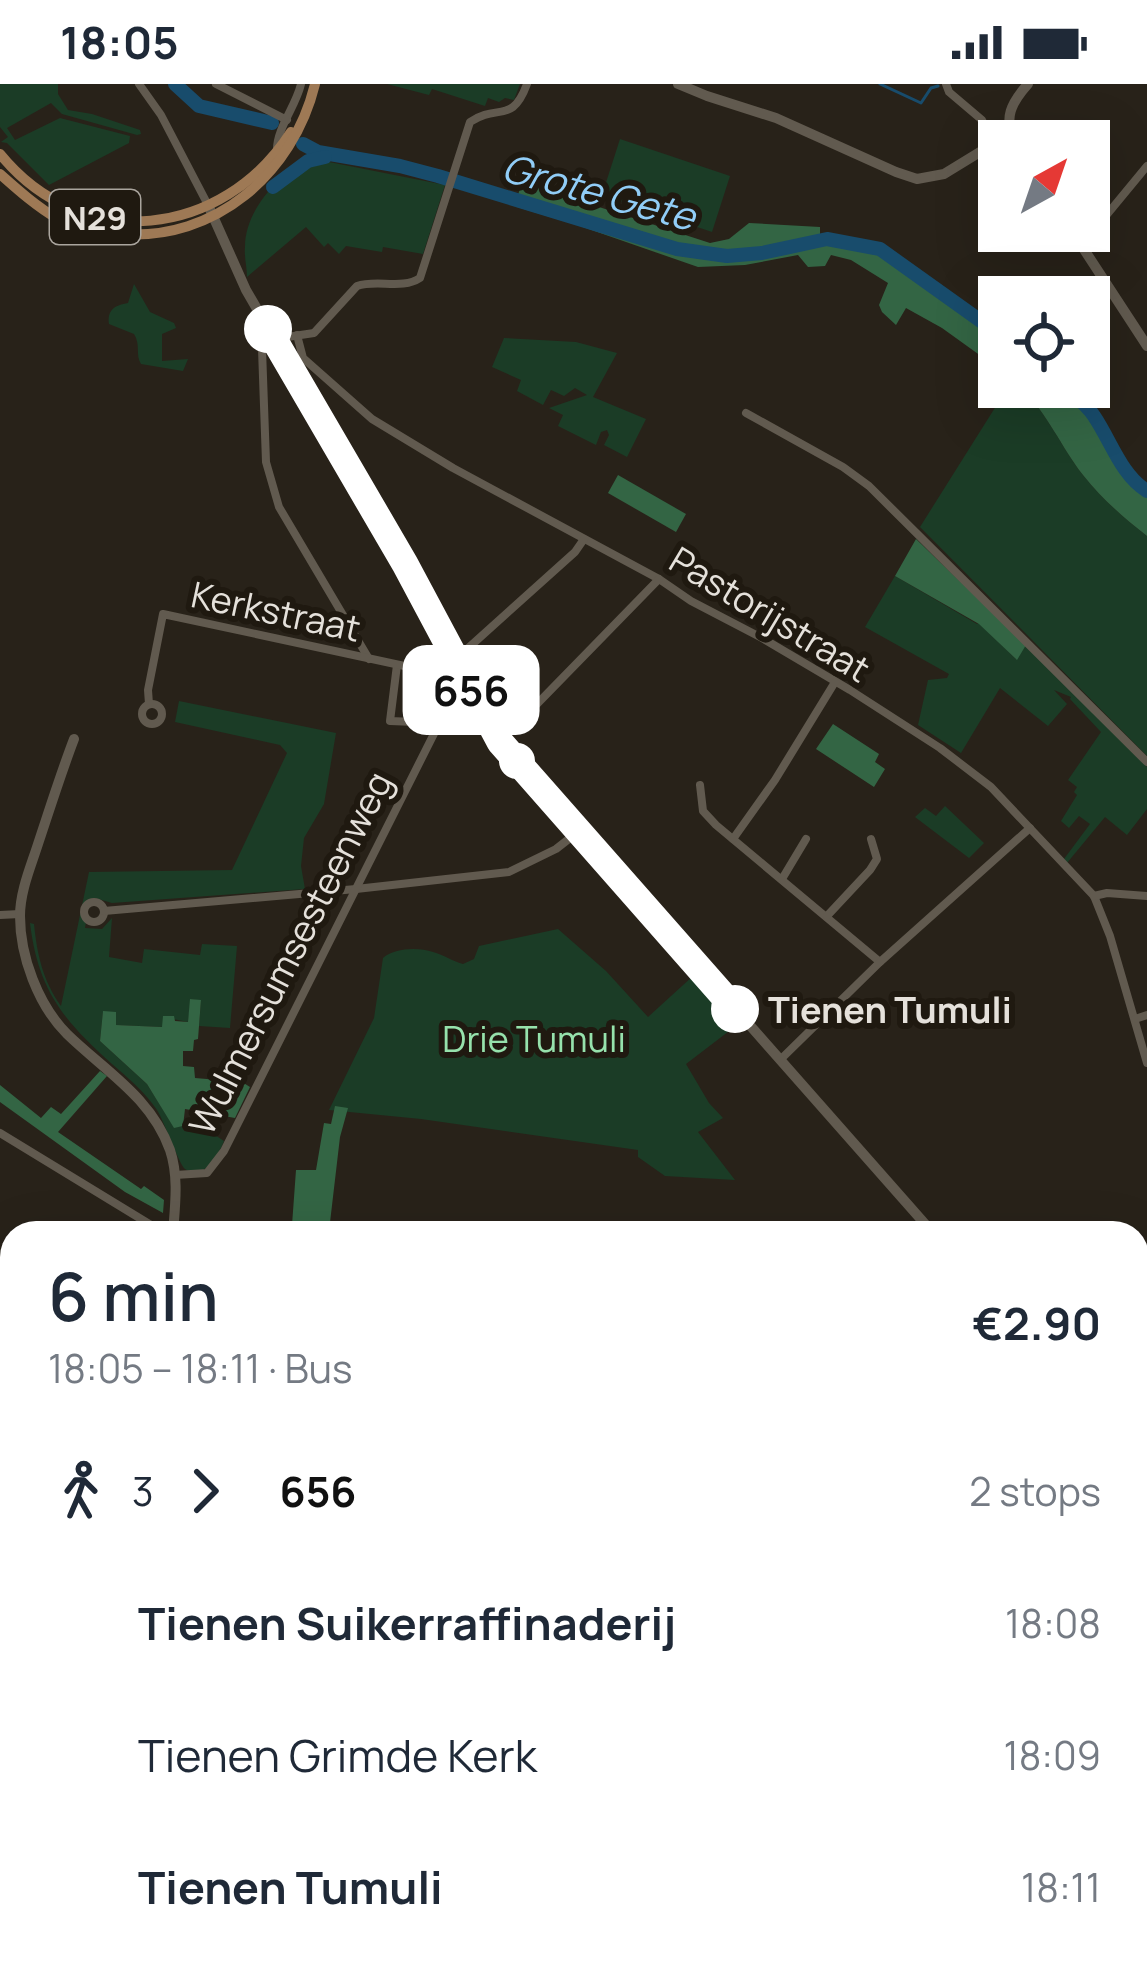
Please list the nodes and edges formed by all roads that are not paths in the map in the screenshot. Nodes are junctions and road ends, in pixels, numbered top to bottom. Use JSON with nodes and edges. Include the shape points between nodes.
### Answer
{"nodes":[{"id":1,"x":140,"y":84,"type":"edge"},
{"id":2,"x":216,"y":84,"type":"edge"},
{"id":3,"x":308,"y":84,"type":"edge"},
{"id":4,"x":527,"y":84,"type":"edge"},
{"id":5,"x":678,"y":84,"type":"edge"},
{"id":6,"x":946,"y":84,"type":"edge"},
{"id":7,"x":1028,"y":84,"type":"edge"},
{"id":8,"x":232,"y":88,"type":"edge"},
{"id":9,"x":287,"y":120,"type":"junction"},
{"id":10,"x":982,"y":120,"type":"edge"},
{"id":11,"x":1009,"y":120,"type":"edge"},
{"id":12,"x":277,"y":151,"type":"junction"},
{"id":13,"x":978,"y":153,"type":"edge"},
{"id":14,"x":0,"y":154,"type":"edge"},
{"id":15,"x":1147,"y":166,"type":"edge"},
{"id":16,"x":0,"y":174,"type":"edge"},
{"id":17,"x":1110,"y":210,"type":"edge"},
{"id":18,"x":211,"y":211,"type":"junction"},
{"id":19,"x":1086,"y":252,"type":"edge"},
{"id":20,"x":297,"y":335,"type":"junction"},
{"id":21,"x":274,"y":339,"type":"junction"},
{"id":22,"x":1147,"y":346,"type":"edge"},
{"id":23,"x":746,"y":413,"type":"dead end"},
{"id":24,"x":584,"y":539,"type":"junction"},
{"id":25,"x":659,"y":579,"type":"junction"},
{"id":26,"x":369,"y":659,"type":"junction"},
{"id":27,"x":457,"y":660,"type":"junction"},
{"id":28,"x":397,"y":665,"type":"junction"},
{"id":29,"x":466,"y":679,"type":"junction"},
{"id":30,"x":835,"y":682,"type":"junction"},
{"id":31,"x":149,"y":704,"type":"dead end"},
{"id":32,"x":442,"y":718,"type":"junction"},
{"id":33,"x":74,"y":739,"type":"dead end"},
{"id":34,"x":500,"y":742,"type":"junction"},
{"id":35,"x":1147,"y":762,"type":"edge"},
{"id":36,"x":700,"y":785,"type":"dead end"},
{"id":37,"x":1030,"y":828,"type":"junction"},
{"id":38,"x":579,"y":831,"type":"junction"},
{"id":39,"x":734,"y":839,"type":"junction"},
{"id":40,"x":806,"y":839,"type":"dead end"},
{"id":41,"x":871,"y":839,"type":"dead end"},
{"id":42,"x":782,"y":879,"type":"junction"},
{"id":43,"x":356,"y":889,"type":"junction"},
{"id":44,"x":1094,"y":896,"type":"junction"},
{"id":45,"x":1147,"y":896,"type":"edge"},
{"id":46,"x":104,"y":910,"type":"dead end"},
{"id":47,"x":20,"y":914,"type":"junction"},
{"id":48,"x":0,"y":915,"type":"edge"},
{"id":49,"x":826,"y":916,"type":"junction"},
{"id":50,"x":880,"y":962,"type":"junction"},
{"id":51,"x":1147,"y":1015,"type":"edge"},
{"id":52,"x":1135,"y":1018,"type":"junction"},
{"id":53,"x":779,"y":1060,"type":"junction"},
{"id":54,"x":1147,"y":1063,"type":"edge"},
{"id":55,"x":0,"y":1132,"type":"edge"},
{"id":56,"x":176,"y":1175,"type":"junction"},
{"id":57,"x":148,"y":1221,"type":"edge"},
{"id":58,"x":170,"y":1221,"type":"edge"},
{"id":59,"x":922,"y":1221,"type":"edge"}],
"edges":[{"from":1,"to":18,"type":"street"},
{"from":2,"to":8,"type":"street"},
{"from":3,"to":9,"type":"street"},
{"from":3,"to":12,"type":"main road"},
{"from":3,"to":18,"type":"main road","via":[[298,133],[284,156],[249,194]]},
{"from":4,"to":20,"type":"street","via":[[513,110],[470,122],[420,278],[357,286],[314,333]]},
{"from":5,"to":13,"type":"main road","via":[[910,178],[944,174]]},
{"from":6,"to":10,"type":"street"},
{"from":7,"to":11,"type":"main road"},
{"from":8,"to":9,"type":"street"},
{"from":9,"to":12,"type":"street"},
{"from":12,"to":18,"type":"main road"},
{"from":14,"to":18,"type":"main road","number":"N29","via":[[35,188],[87,215],[151,222]]},
{"from":15,"to":17,"type":"street"},
{"from":16,"to":18,"type":"main road","number":"N29","via":[[60,220],[104,233],[173,231]]},
{"from":18,"to":21,"type":"main road"},
{"from":19,"to":22,"type":"main road"},
{"from":20,"to":21,"type":"street"},
{"from":20,"to":24,"type":"street","name":"Pastorijstraat","via":[[303,358],[372,419]]},
{"from":21,"to":26,"type":"street","via":[[260,362],[272,487]]},
{"from":21,"to":27,"type":"main road"},
{"from":23,"to":35,"type":"street","via":[[869,486]]},
{"from":24,"to":25,"type":"street","name":"Pastorijstraat"},
{"from":24,"to":27,"type":"street"},
{"from":25,"to":30,"type":"street","name":"Pastorijstraat"},
{"from":25,"to":34,"type":"street"},
{"from":26,"to":28,"type":"street","name":"Kerkstraat"},
{"from":26,"to":31,"type":"street","name":"Kerkstraat","via":[[163,614]]},
{"from":27,"to":28,"type":"street","name":"Kerkstraat","via":[[437,673]]},
{"from":27,"to":29,"type":"main road"},
{"from":28,"to":32,"type":"street","name":"Kerkstraat","via":[[390,721]]},
{"from":29,"to":32,"type":"street","name":"Wulmersumsesteenweg"},
{"from":29,"to":34,"type":"main road"},
{"from":30,"to":37,"type":"street","name":"Pastorijstraat","via":[[958,761]]},
{"from":30,"to":39,"type":"street"},
{"from":32,"to":43,"type":"street","name":"Wulmersumsesteenweg"},
{"from":33,"to":47,"type":"main road"},
{"from":34,"to":38,"type":"main road"},
{"from":36,"to":39,"type":"street","via":[[703,812]]},
{"from":37,"to":44,"type":"street","name":"Pastorijstraat"},
{"from":37,"to":50,"type":"street"},
{"from":38,"to":43,"type":"street","via":[[509,872]]},
{"from":38,"to":53,"type":"main road"},
{"from":39,"to":42,"type":"street"},
{"from":40,"to":42,"type":"street"},
{"from":41,"to":49,"type":"street","via":[[877,859]]},
{"from":42,"to":49,"type":"street"},
{"from":43,"to":46,"type":"street"},
{"from":43,"to":56,"type":"street","name":"Wulmersumsesteenweg","via":[[217,1163],[207,1173]]},
{"from":44,"to":45,"type":"street"},
{"from":44,"to":52,"type":"street","name":"Pastorijstraat"},
{"from":47,"to":48,"type":"street"},
{"from":47,"to":56,"type":"main road","via":[[42,1000],[151,1114]]},
{"from":49,"to":50,"type":"street"},
{"from":50,"to":53,"type":"street"},
{"from":51,"to":52,"type":"street"},
{"from":52,"to":54,"type":"street","name":"Pastorijstraat"},
{"from":53,"to":59,"type":"main road"},
{"from":55,"to":57,"type":"street"},
{"from":56,"to":58,"type":"main road","name":"Wulmersumsesteenweg"}]}
